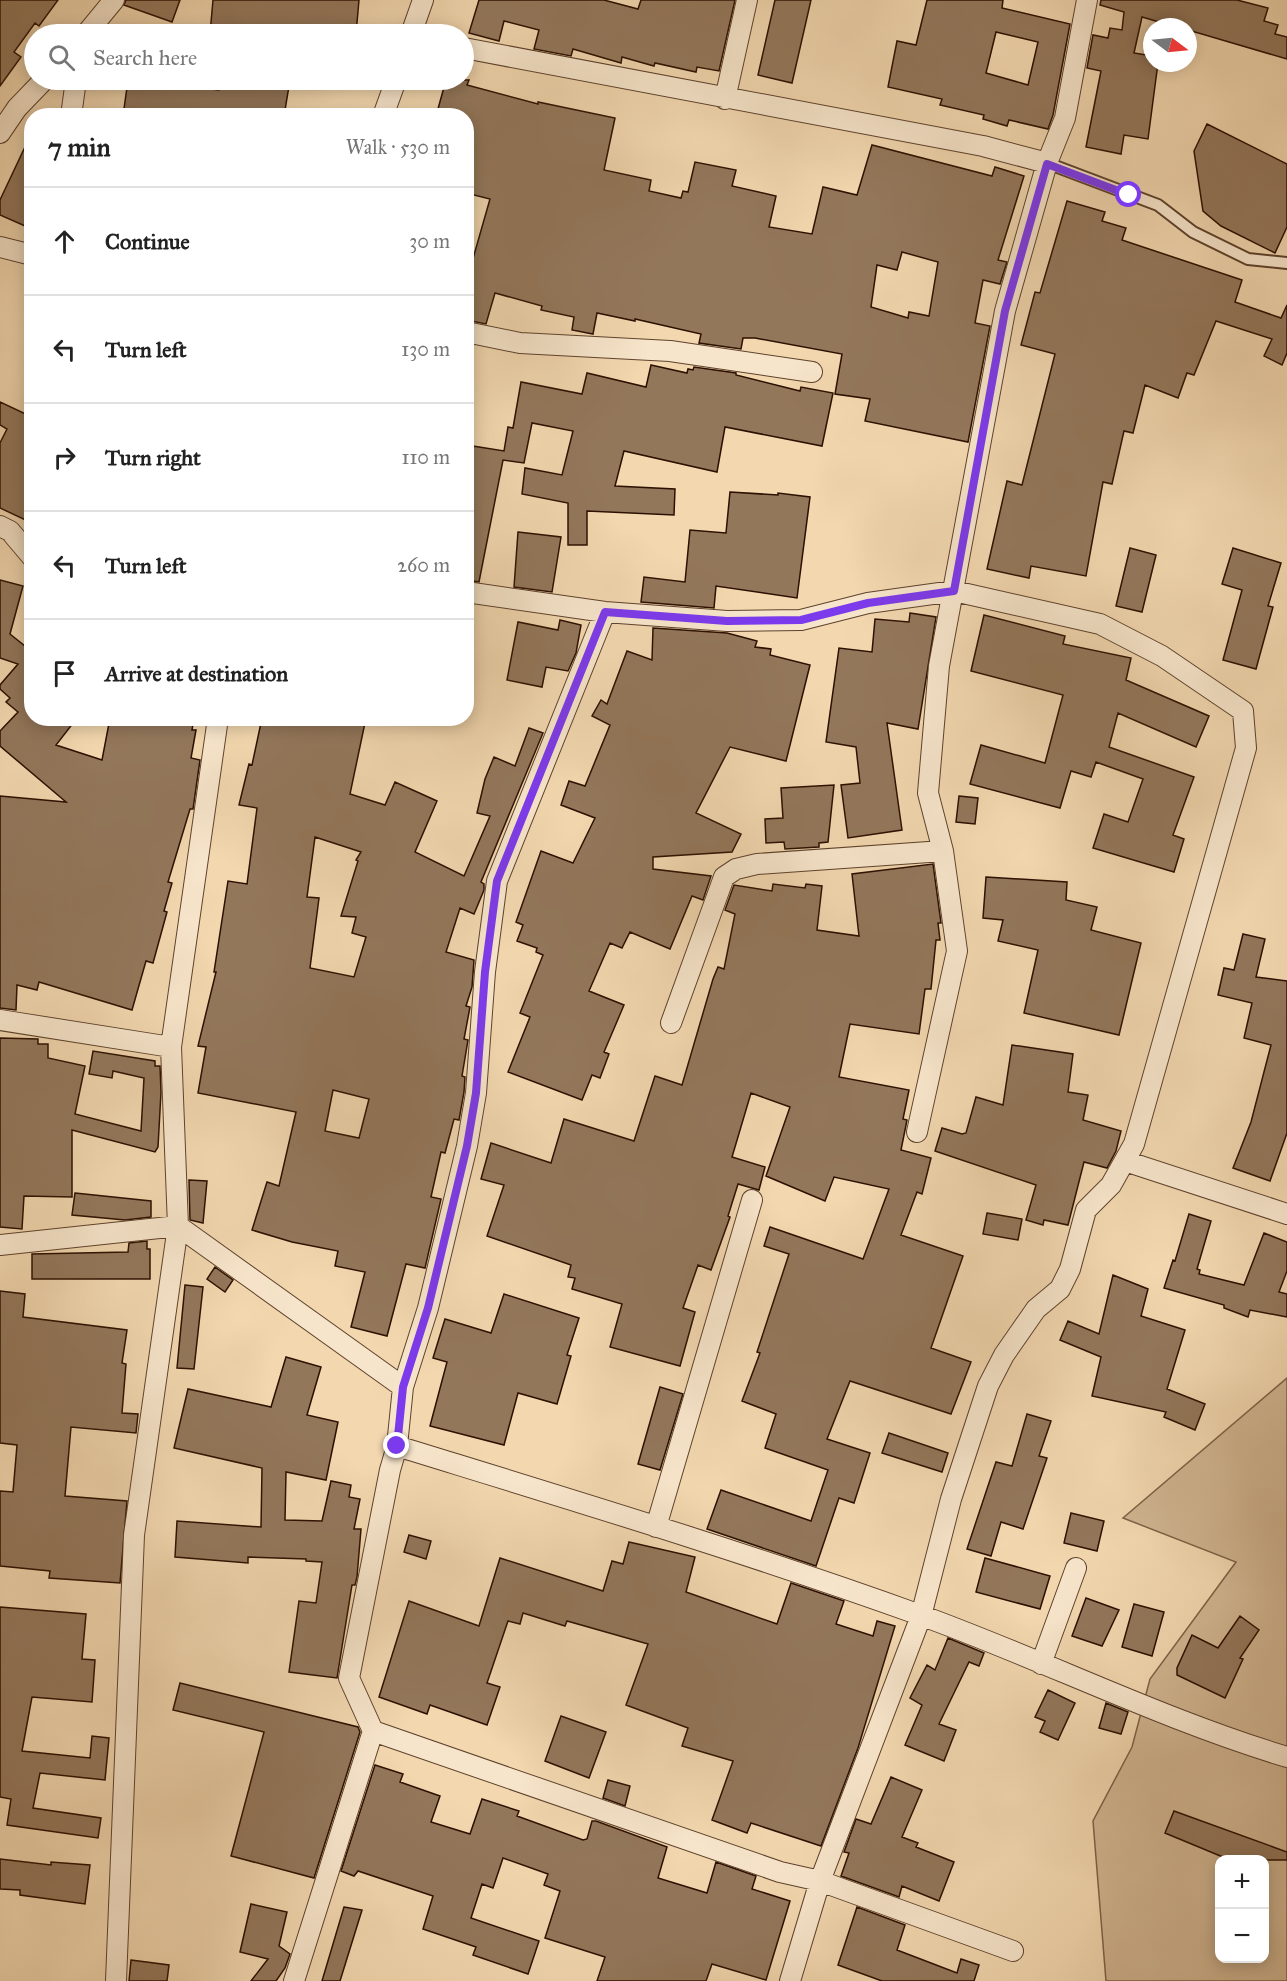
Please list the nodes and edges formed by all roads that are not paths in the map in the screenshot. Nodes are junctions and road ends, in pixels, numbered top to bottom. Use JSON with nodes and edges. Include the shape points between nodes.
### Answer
{"nodes":[{"id":1,"x":114,"y":0,"type":"edge"},
{"id":2,"x":423,"y":0,"type":"edge"},
{"id":3,"x":747,"y":0,"type":"edge"},
{"id":4,"x":1087,"y":0,"type":"edge"},
{"id":5,"x":94,"y":24,"type":"edge"},
{"id":6,"x":415,"y":24,"type":"edge"},
{"id":7,"x":474,"y":50,"type":"edge"},
{"id":8,"x":34,"y":90,"type":"edge"},
{"id":9,"x":75,"y":90,"type":"edge"},
{"id":10,"x":392,"y":90,"type":"edge"},
{"id":11,"x":725,"y":99,"type":"junction"},
{"id":12,"x":72,"y":108,"type":"edge"},
{"id":13,"x":386,"y":108,"type":"edge"},
{"id":14,"x":0,"y":133,"type":"edge"},
{"id":15,"x":1047,"y":164,"type":"junction"},
{"id":16,"x":0,"y":247,"type":"edge"},
{"id":17,"x":24,"y":253,"type":"edge"},
{"id":18,"x":1287,"y":262,"type":"edge"},
{"id":19,"x":474,"y":334,"type":"edge"},
{"id":20,"x":812,"y":372,"type":"dead end"},
{"id":21,"x":0,"y":525,"type":"edge"},
{"id":22,"x":24,"y":548,"type":"edge"},
{"id":23,"x":954,"y":591,"type":"junction"},
{"id":24,"x":474,"y":593,"type":"edge"},
{"id":25,"x":605,"y":612,"type":"junction"},
{"id":26,"x":217,"y":726,"type":"edge"},
{"id":27,"x":943,"y":851,"type":"junction"},
{"id":28,"x":0,"y":1020,"type":"edge"},
{"id":29,"x":671,"y":1023,"type":"dead end"},
{"id":30,"x":171,"y":1047,"type":"junction"},
{"id":31,"x":917,"y":1132,"type":"dead end"},
{"id":32,"x":1125,"y":1161,"type":"junction"},
{"id":33,"x":752,"y":1200,"type":"dead end"},
{"id":34,"x":1287,"y":1214,"type":"edge"},
{"id":35,"x":178,"y":1226,"type":"junction"},
{"id":36,"x":0,"y":1245,"type":"edge"},
{"id":37,"x":403,"y":1387,"type":"junction"},
{"id":38,"x":397,"y":1446,"type":"junction"},
{"id":39,"x":656,"y":1527,"type":"junction"},
{"id":40,"x":1076,"y":1568,"type":"dead end"},
{"id":41,"x":921,"y":1616,"type":"junction"},
{"id":42,"x":1041,"y":1664,"type":"junction"},
{"id":43,"x":373,"y":1731,"type":"junction"},
{"id":44,"x":1287,"y":1757,"type":"edge"},
{"id":45,"x":820,"y":1881,"type":"junction"},
{"id":46,"x":1013,"y":1951,"type":"dead end"},
{"id":47,"x":116,"y":1981,"type":"edge"},
{"id":48,"x":294,"y":1981,"type":"edge"},
{"id":49,"x":790,"y":1981,"type":"edge"}],
"edges":[{"from":1,"to":5,"type":"street"},
{"from":2,"to":6,"type":"street"},
{"from":3,"to":11,"type":"street"},
{"from":4,"to":15,"type":"street","via":[[1065,118]]},
{"from":7,"to":11,"type":"street"},
{"from":8,"to":14,"type":"street"},
{"from":9,"to":12,"type":"street"},
{"from":10,"to":13,"type":"street"},
{"from":11,"to":15,"type":"street","via":[[983,146]]},
{"from":15,"to":18,"type":"lane","via":[[1158,205],[1193,232],[1248,259]]},
{"from":15,"to":23,"type":"street","via":[[1005,311]]},
{"from":16,"to":17,"type":"street"},
{"from":19,"to":20,"type":"street","via":[[520,343],[670,351]]},
{"from":21,"to":22,"type":"street"},
{"from":23,"to":25,"type":"street","via":[[868,603],[801,620],[727,621]]},
{"from":23,"to":27,"type":"street","via":[[939,666],[928,793]]},
{"from":23,"to":32,"type":"street","via":[[1100,624],[1162,656],[1243,711],[1246,748],[1134,1143]]},
{"from":24,"to":25,"type":"street"},
{"from":25,"to":37,"type":"street","via":[[497,881],[467,1146],[428,1308]]},
{"from":26,"to":30,"type":"street"},
{"from":27,"to":29,"type":"street","via":[[757,864],[736,869],[724,877]]},
{"from":27,"to":31,"type":"street","via":[[957,951]]},
{"from":28,"to":30,"type":"street"},
{"from":30,"to":35,"type":"street"},
{"from":32,"to":34,"type":"street"},
{"from":32,"to":41,"type":"street","via":[[1111,1185],[1086,1210],[1070,1269],[1060,1289],[1036,1309],[988,1386],[951,1499]]},
{"from":33,"to":39,"type":"street"},
{"from":35,"to":36,"type":"street"},
{"from":35,"to":37,"type":"street"},
{"from":35,"to":47,"type":"street","via":[[134,1535]]},
{"from":37,"to":38,"type":"street"},
{"from":38,"to":39,"type":"street"},
{"from":38,"to":43,"type":"street","via":[[349,1678]]},
{"from":39,"to":41,"type":"street"},
{"from":40,"to":42,"type":"street"},
{"from":41,"to":42,"type":"street"},
{"from":41,"to":45,"type":"street"},
{"from":42,"to":44,"type":"street","via":[[1227,1739]]},
{"from":43,"to":45,"type":"street","via":[[780,1872]]},
{"from":43,"to":48,"type":"street"},
{"from":45,"to":46,"type":"street"},
{"from":45,"to":49,"type":"street"}]}
